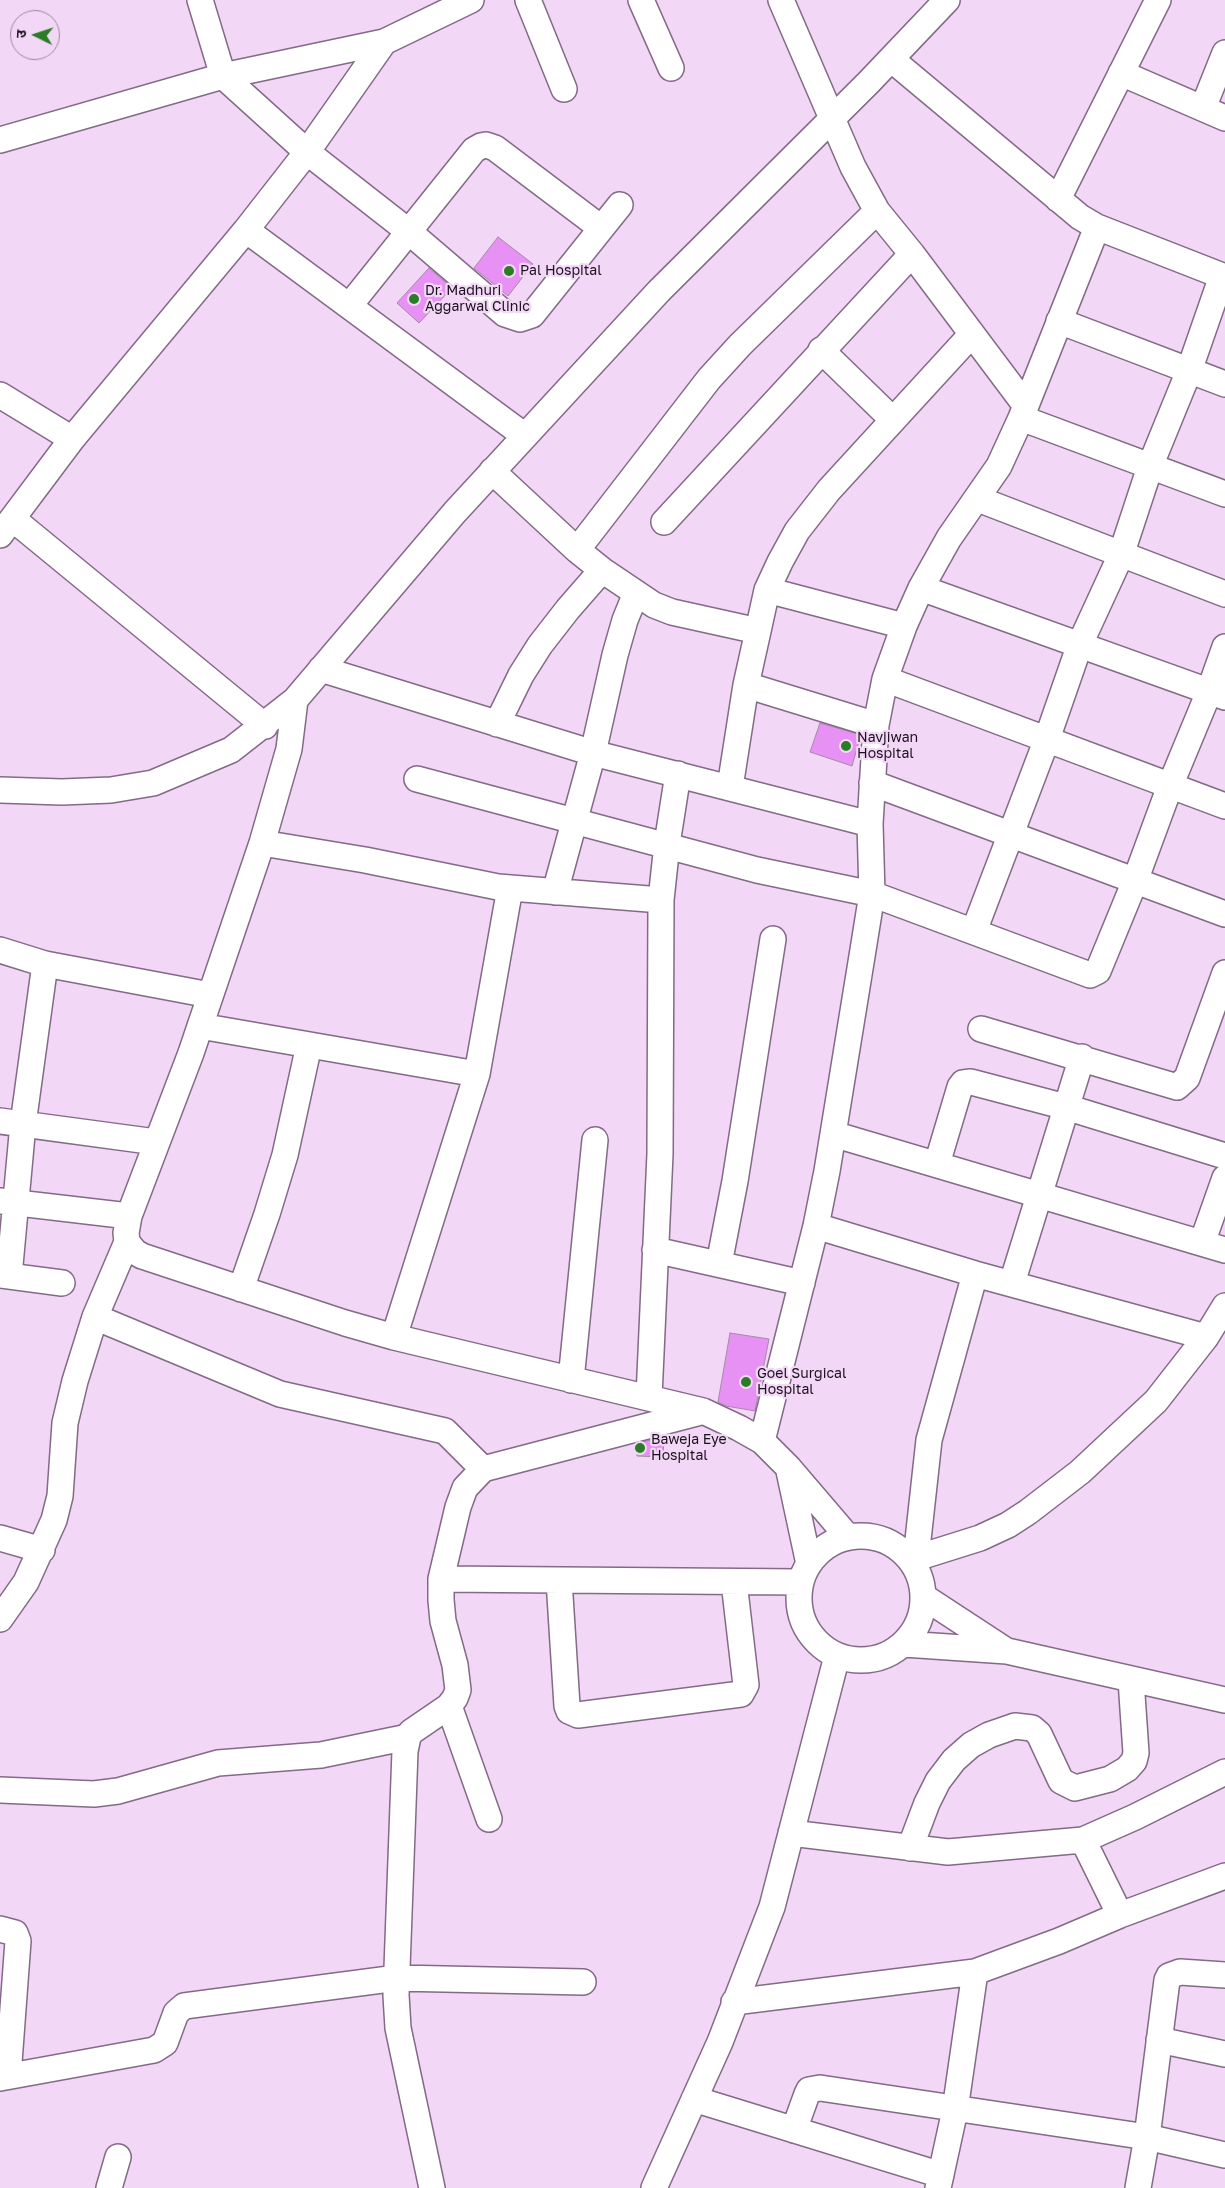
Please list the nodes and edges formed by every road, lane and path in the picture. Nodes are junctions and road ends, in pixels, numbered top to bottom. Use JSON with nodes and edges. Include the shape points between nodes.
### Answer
{"nodes":[{"id":1,"x":200,"y":0,"type":"edge"},
{"id":2,"x":471,"y":0,"type":"edge"},
{"id":3,"x":528,"y":0,"type":"edge"},
{"id":4,"x":642,"y":0,"type":"edge"},
{"id":5,"x":781,"y":0,"type":"edge"},
{"id":6,"x":947,"y":0,"type":"edge"},
{"id":7,"x":1158,"y":0,"type":"edge"},
{"id":8,"x":443,"y":6,"type":"edge"},
{"id":9,"x":384,"y":42,"type":"junction"},
{"id":10,"x":1225,"y":53,"type":"edge"},
{"id":11,"x":891,"y":59,"type":"junction"},
{"id":12,"x":671,"y":68,"type":"dead end"},
{"id":13,"x":1121,"y":73,"type":"junction"},
{"id":14,"x":223,"y":76,"type":"junction"},
{"id":15,"x":564,"y":89,"type":"dead end"},
{"id":16,"x":1214,"y":113,"type":"edge"},
{"id":17,"x":833,"y":119,"type":"junction"},
{"id":18,"x":0,"y":140,"type":"edge"},
{"id":19,"x":307,"y":152,"type":"junction"},
{"id":20,"x":1058,"y":199,"type":"junction"},
{"id":21,"x":620,"y":205,"type":"dead end"},
{"id":22,"x":877,"y":211,"type":"junction"},
{"id":23,"x":1097,"y":227,"type":"junction"},
{"id":24,"x":601,"y":228,"type":"junction"},
{"id":25,"x":246,"y":230,"type":"junction"},
{"id":26,"x":408,"y":231,"type":"junction"},
{"id":27,"x":912,"y":254,"type":"junction"},
{"id":28,"x":1224,"y":277,"type":"edge"},
{"id":29,"x":350,"y":305,"type":"junction"},
{"id":30,"x":1059,"y":321,"type":"junction"},
{"id":31,"x":972,"y":334,"type":"junction"},
{"id":32,"x":821,"y":350,"type":"junction"},
{"id":33,"x":1189,"y":371,"type":"junction"},
{"id":34,"x":1225,"y":384,"type":"edge"},
{"id":35,"x":0,"y":394,"type":"edge"},
{"id":36,"x":1024,"y":412,"type":"junction"},
{"id":37,"x":893,"y":420,"type":"junction"},
{"id":38,"x":525,"y":436,"type":"junction"},
{"id":39,"x":72,"y":439,"type":"junction"},
{"id":40,"x":1151,"y":464,"type":"junction"},
{"id":41,"x":492,"y":471,"type":"junction"},
{"id":42,"x":1225,"y":494,"type":"edge"},
{"id":43,"x":978,"y":499,"type":"junction"},
{"id":44,"x":664,"y":522,"type":"dead end"},
{"id":45,"x":6,"y":527,"type":"edge"},
{"id":46,"x":577,"y":550,"type":"junction"},
{"id":47,"x":1121,"y":555,"type":"junction"},
{"id":48,"x":602,"y":570,"type":"junction"},
{"id":49,"x":921,"y":588,"type":"junction"},
{"id":50,"x":767,"y":590,"type":"junction"},
{"id":51,"x":636,"y":593,"type":"junction"},
{"id":52,"x":1225,"y":594,"type":"edge"},
{"id":53,"x":904,"y":626,"type":"junction"},
{"id":54,"x":758,"y":631,"type":"junction"},
{"id":55,"x":1080,"y":644,"type":"junction"},
{"id":56,"x":1225,"y":647,"type":"edge"},
{"id":57,"x":321,"y":669,"type":"junction"},
{"id":58,"x":885,"y":679,"type":"junction"},
{"id":59,"x":746,"y":685,"type":"junction"},
{"id":60,"x":1217,"y":695,"type":"edge"},
{"id":61,"x":295,"y":700,"type":"junction"},
{"id":62,"x":497,"y":724,"type":"junction"},
{"id":63,"x":876,"y":725,"type":"junction"},
{"id":64,"x":265,"y":726,"type":"junction"},
{"id":65,"x":1048,"y":739,"type":"junction"},
{"id":66,"x":593,"y":753,"type":"junction"},
{"id":67,"x":678,"y":774,"type":"junction"},
{"id":68,"x":417,"y":779,"type":"dead end"},
{"id":69,"x":872,"y":783,"type":"junction"},
{"id":70,"x":1170,"y":786,"type":"junction"},
{"id":71,"x":730,"y":787,"type":"junction"},
{"id":72,"x":0,"y":790,"type":"edge"},
{"id":73,"x":1225,"y":806,"type":"edge"},
{"id":74,"x":574,"y":820,"type":"junction"},
{"id":75,"x":870,"y":824,"type":"junction"},
{"id":76,"x":1011,"y":835,"type":"junction"},
{"id":77,"x":262,"y":843,"type":"junction"},
{"id":78,"x":667,"y":844,"type":"junction"},
{"id":79,"x":1135,"y":881,"type":"junction"},
{"id":80,"x":510,"y":888,"type":"junction"},
{"id":81,"x":555,"y":892,"type":"junction"},
{"id":82,"x":872,"y":894,"type":"junction"},
{"id":83,"x":661,"y":900,"type":"junction"},
{"id":84,"x":1225,"y":914,"type":"edge"},
{"id":85,"x":974,"y":931,"type":"junction"},
{"id":86,"x":773,"y":940,"type":"dead end"},
{"id":87,"x":0,"y":950,"type":"edge"},
{"id":88,"x":45,"y":964,"type":"junction"},
{"id":89,"x":1225,"y":973,"type":"edge"},
{"id":90,"x":210,"y":995,"type":"junction"},
{"id":91,"x":200,"y":1026,"type":"junction"},
{"id":92,"x":981,"y":1029,"type":"dead end"},
{"id":93,"x":309,"y":1045,"type":"junction"},
{"id":94,"x":1082,"y":1057,"type":"junction"},
{"id":95,"x":477,"y":1074,"type":"junction"},
{"id":96,"x":1066,"y":1107,"type":"junction"},
{"id":97,"x":12,"y":1123,"type":"edge"},
{"id":98,"x":833,"y":1134,"type":"junction"},
{"id":99,"x":595,"y":1140,"type":"dead end"},
{"id":100,"x":156,"y":1142,"type":"junction"},
{"id":101,"x":1225,"y":1156,"type":"edge"},
{"id":102,"x":937,"y":1164,"type":"junction"},
{"id":103,"x":1225,"y":1178,"type":"edge"},
{"id":104,"x":1038,"y":1194,"type":"junction"},
{"id":105,"x":7,"y":1201,"type":"edge"},
{"id":106,"x":129,"y":1216,"type":"junction"},
{"id":107,"x":816,"y":1226,"type":"junction"},
{"id":108,"x":127,"y":1242,"type":"junction"},
{"id":109,"x":1214,"y":1246,"type":"edge"},
{"id":110,"x":654,"y":1250,"type":"junction"},
{"id":111,"x":719,"y":1264,"type":"junction"},
{"id":112,"x":975,"y":1274,"type":"junction"},
{"id":113,"x":4,"y":1276,"type":"edge"},
{"id":114,"x":62,"y":1283,"type":"dead end"},
{"id":115,"x":802,"y":1283,"type":"junction"},
{"id":116,"x":1012,"y":1283,"type":"junction"},
{"id":117,"x":241,"y":1289,"type":"junction"},
{"id":118,"x":1225,"y":1306,"type":"edge"},
{"id":119,"x":95,"y":1317,"type":"junction"},
{"id":120,"x":1206,"y":1336,"type":"junction"},
{"id":121,"x":394,"y":1337,"type":"junction"},
{"id":122,"x":571,"y":1380,"type":"junction"},
{"id":123,"x":649,"y":1397,"type":"junction"},
{"id":124,"x":703,"y":1411,"type":"junction"},
{"id":125,"x":762,"y":1442,"type":"junction"},
{"id":126,"x":789,"y":1468,"type":"junction"},
{"id":127,"x":483,"y":1469,"type":"junction"},
{"id":128,"x":848,"y":1537,"type":"junction"},
{"id":129,"x":0,"y":1538,"type":"edge"},
{"id":130,"x":42,"y":1550,"type":"junction"},
{"id":131,"x":913,"y":1559,"type":"junction"},
{"id":132,"x":805,"y":1573,"type":"junction"},
{"id":133,"x":441,"y":1579,"type":"junction"},
{"id":134,"x":559,"y":1580,"type":"junction"},
{"id":135,"x":734,"y":1582,"type":"junction"},
{"id":136,"x":924,"y":1597,"type":"junction"},
{"id":137,"x":0,"y":1619,"type":"edge"},
{"id":138,"x":904,"y":1644,"type":"junction"},
{"id":139,"x":1007,"y":1651,"type":"junction"},
{"id":140,"x":836,"y":1656,"type":"junction"},
{"id":141,"x":1131,"y":1680,"type":"junction"},
{"id":142,"x":1225,"y":1700,"type":"edge"},
{"id":143,"x":450,"y":1706,"type":"junction"},
{"id":144,"x":408,"y":1737,"type":"junction"},
{"id":145,"x":1225,"y":1772,"type":"edge"},
{"id":146,"x":0,"y":1790,"type":"edge"},
{"id":147,"x":490,"y":1819,"type":"dead end"},
{"id":148,"x":791,"y":1833,"type":"junction"},
{"id":149,"x":1083,"y":1840,"type":"junction"},
{"id":150,"x":910,"y":1848,"type":"junction"},
{"id":151,"x":1225,"y":1876,"type":"edge"},
{"id":152,"x":1120,"y":1915,"type":"junction"},
{"id":153,"x":0,"y":1929,"type":"edge"},
{"id":154,"x":975,"y":1972,"type":"junction"},
{"id":155,"x":1225,"y":1975,"type":"edge"},
{"id":156,"x":397,"y":1978,"type":"junction"},
{"id":157,"x":583,"y":1982,"type":"dead end"},
{"id":158,"x":734,"y":2002,"type":"junction"},
{"id":159,"x":1159,"y":2040,"type":"junction"},
{"id":160,"x":1225,"y":2054,"type":"edge"},
{"id":161,"x":4,"y":2077,"type":"edge"},
{"id":162,"x":694,"y":2099,"type":"junction"},
{"id":163,"x":955,"y":2110,"type":"junction"},
{"id":164,"x":794,"y":2130,"type":"junction"},
{"id":165,"x":1146,"y":2137,"type":"junction"},
{"id":166,"x":1225,"y":2155,"type":"edge"},
{"id":167,"x":118,"y":2157,"type":"dead end"},
{"id":168,"x":940,"y":2182,"type":"edge"},
{"id":169,"x":110,"y":2188,"type":"edge"},
{"id":170,"x":432,"y":2188,"type":"edge"},
{"id":171,"x":654,"y":2188,"type":"edge"},
{"id":172,"x":1138,"y":2188,"type":"edge"}],
"edges":[{"from":1,"to":14,"type":"street"},
{"from":2,"to":8,"type":"street"},
{"from":3,"to":15,"type":"street"},
{"from":4,"to":12,"type":"street"},
{"from":5,"to":17,"type":"street"},
{"from":6,"to":11,"type":"street"},
{"from":7,"to":13,"type":"street"},
{"from":8,"to":9,"type":"street"},
{"from":9,"to":14,"type":"street"},
{"from":9,"to":19,"type":"street"},
{"from":10,"to":16,"type":"street"},
{"from":11,"to":17,"type":"street"},
{"from":11,"to":20,"type":"street"},
{"from":13,"to":16,"type":"street"},
{"from":13,"to":20,"type":"street"},
{"from":14,"to":18,"type":"street"},
{"from":14,"to":19,"type":"street"},
{"from":17,"to":22,"type":"street"},
{"from":17,"to":38,"type":"street","via":[[659,291]]},
{"from":19,"to":25,"type":"street"},
{"from":19,"to":26,"type":"street"},
{"from":20,"to":23,"type":"street"},
{"from":21,"to":24,"type":"street"},
{"from":22,"to":27,"type":"street"},
{"from":22,"to":46,"type":"street","via":[[746,338],[709,379]]},
{"from":23,"to":28,"type":"street"},
{"from":23,"to":30,"type":"street"},
{"from":24,"to":26,"type":"street","via":[[495,148],[486,145],[474,150]]},
{"from":24,"to":26,"type":"street","via":[[532,315],[520,319],[505,314]]},
{"from":25,"to":29,"type":"street"},
{"from":25,"to":39,"type":"street"},
{"from":26,"to":29,"type":"street"},
{"from":27,"to":31,"type":"street"},
{"from":27,"to":32,"type":"street"},
{"from":28,"to":33,"type":"street"},
{"from":29,"to":38,"type":"street"},
{"from":30,"to":33,"type":"street"},
{"from":30,"to":36,"type":"street"},
{"from":31,"to":36,"type":"street"},
{"from":31,"to":37,"type":"street"},
{"from":32,"to":37,"type":"street"},
{"from":32,"to":44,"type":"street"},
{"from":33,"to":34,"type":"street"},
{"from":33,"to":40,"type":"street"},
{"from":35,"to":39,"type":"street"},
{"from":36,"to":40,"type":"street"},
{"from":36,"to":43,"type":"street","via":[[999,466]]},
{"from":37,"to":50,"type":"street","via":[[797,530]]},
{"from":38,"to":41,"type":"street"},
{"from":39,"to":45,"type":"street"},
{"from":40,"to":42,"type":"street"},
{"from":40,"to":47,"type":"street"},
{"from":41,"to":46,"type":"street"},
{"from":41,"to":57,"type":"street"},
{"from":43,"to":47,"type":"street"},
{"from":43,"to":49,"type":"street","via":[[949,538]]},
{"from":45,"to":64,"type":"street"},
{"from":46,"to":48,"type":"street"},
{"from":47,"to":52,"type":"street"},
{"from":47,"to":55,"type":"street"},
{"from":48,"to":51,"type":"street"},
{"from":48,"to":62,"type":"street","via":[[540,645]]},
{"from":49,"to":53,"type":"street"},
{"from":49,"to":55,"type":"street"},
{"from":50,"to":53,"type":"street"},
{"from":50,"to":54,"type":"street"},
{"from":51,"to":54,"type":"street","via":[[672,612]]},
{"from":51,"to":66,"type":"street","via":[[615,655]]},
{"from":53,"to":58,"type":"street"},
{"from":54,"to":59,"type":"street"},
{"from":55,"to":60,"type":"street"},
{"from":55,"to":65,"type":"street"},
{"from":56,"to":60,"type":"street"},
{"from":57,"to":61,"type":"street"},
{"from":57,"to":62,"type":"street"},
{"from":58,"to":63,"type":"street"},
{"from":58,"to":65,"type":"street"},
{"from":59,"to":63,"type":"street"},
{"from":59,"to":71,"type":"street"},
{"from":60,"to":70,"type":"street"},
{"from":61,"to":64,"type":"street"},
{"from":61,"to":77,"type":"street","via":[[289,749]]},
{"from":62,"to":66,"type":"street"},
{"from":63,"to":69,"type":"street"},
{"from":64,"to":72,"type":"street","via":[[231,750],[153,783],[111,790]]},
{"from":65,"to":70,"type":"street"},
{"from":65,"to":76,"type":"street"},
{"from":66,"to":67,"type":"street"},
{"from":66,"to":74,"type":"street"},
{"from":67,"to":71,"type":"street"},
{"from":67,"to":78,"type":"street"},
{"from":68,"to":74,"type":"street"},
{"from":69,"to":75,"type":"street"},
{"from":69,"to":76,"type":"street"},
{"from":70,"to":73,"type":"street"},
{"from":70,"to":79,"type":"street"},
{"from":71,"to":75,"type":"street"},
{"from":74,"to":78,"type":"street"},
{"from":74,"to":81,"type":"street"},
{"from":75,"to":82,"type":"street"},
{"from":76,"to":79,"type":"street"},
{"from":76,"to":85,"type":"street"},
{"from":77,"to":80,"type":"street"},
{"from":77,"to":90,"type":"street"},
{"from":78,"to":82,"type":"street","via":[[757,870]]},
{"from":78,"to":83,"type":"street"},
{"from":79,"to":84,"type":"street"},
{"from":79,"to":85,"type":"street","via":[[1094,974],[1078,972]]},
{"from":80,"to":81,"type":"street"},
{"from":80,"to":95,"type":"street"},
{"from":81,"to":83,"type":"street"},
{"from":82,"to":85,"type":"street"},
{"from":82,"to":98,"type":"street"},
{"from":83,"to":110,"type":"street","via":[[661,1135]]},
{"from":86,"to":111,"type":"street"},
{"from":87,"to":88,"type":"street"},
{"from":88,"to":90,"type":"street"},
{"from":88,"to":97,"type":"street"},
{"from":89,"to":94,"type":"street","via":[[1188,1078],[1183,1084],[1172,1086]]},
{"from":90,"to":91,"type":"street"},
{"from":91,"to":93,"type":"street"},
{"from":91,"to":100,"type":"street"},
{"from":92,"to":94,"type":"street"},
{"from":93,"to":95,"type":"street"},
{"from":93,"to":117,"type":"street","via":[[285,1155]]},
{"from":94,"to":96,"type":"street"},
{"from":95,"to":121,"type":"street"},
{"from":96,"to":101,"type":"street"},
{"from":96,"to":102,"type":"street","via":[[972,1082],[963,1083]]},
{"from":96,"to":104,"type":"street"},
{"from":97,"to":100,"type":"street"},
{"from":97,"to":105,"type":"street"},
{"from":98,"to":102,"type":"street"},
{"from":98,"to":107,"type":"street"},
{"from":99,"to":122,"type":"street"},
{"from":100,"to":106,"type":"street"},
{"from":102,"to":104,"type":"street"},
{"from":103,"to":109,"type":"street"},
{"from":104,"to":109,"type":"street"},
{"from":104,"to":116,"type":"street"},
{"from":105,"to":106,"type":"street"},
{"from":105,"to":113,"type":"street"},
{"from":106,"to":108,"type":"street"},
{"from":107,"to":112,"type":"street"},
{"from":107,"to":115,"type":"street"},
{"from":108,"to":117,"type":"street","via":[[142,1256]]},
{"from":108,"to":119,"type":"street"},
{"from":110,"to":111,"type":"street"},
{"from":110,"to":123,"type":"street"},
{"from":111,"to":115,"type":"street"},
{"from":112,"to":116,"type":"street"},
{"from":112,"to":131,"type":"street","via":[[929,1440]]},
{"from":113,"to":114,"type":"street"},
{"from":115,"to":125,"type":"street"},
{"from":116,"to":120,"type":"street"},
{"from":117,"to":121,"type":"street"},
{"from":118,"to":120,"type":"street"},
{"from":119,"to":127,"type":"street","via":[[280,1394],[445,1431]]},
{"from":119,"to":130,"type":"street","via":[[74,1381],[65,1423],[60,1496]]},
{"from":120,"to":131,"type":"street","via":[[1156,1402],[1080,1472],[1028,1512],[1008,1526],[980,1538]]},
{"from":121,"to":122,"type":"street"},
{"from":122,"to":123,"type":"street"},
{"from":123,"to":124,"type":"street"},
{"from":124,"to":125,"type":"street"},
{"from":124,"to":127,"type":"street"},
{"from":125,"to":126,"type":"street"},
{"from":126,"to":128,"type":"street"},
{"from":126,"to":132,"type":"street"},
{"from":127,"to":133,"type":"street","via":[[465,1488]]},
{"from":128,"to":131,"type":"street","via":[[886,1541]]},
{"from":128,"to":132,"type":"street","via":[[827,1546]]},
{"from":129,"to":130,"type":"street"},
{"from":130,"to":137,"type":"street","via":[[26,1582]]},
{"from":131,"to":136,"type":"street","via":[[922,1581]]},
{"from":132,"to":135,"type":"street"},
{"from":132,"to":140,"type":"street","via":[[799,1604],[806,1628],[822,1648]]},
{"from":133,"to":134,"type":"street"},
{"from":133,"to":143,"type":"street","via":[[443,1621],[458,1690]]},
{"from":134,"to":135,"type":"street"},
{"from":134,"to":135,"type":"street","via":[[567,1706],[578,1715],[741,1694],[746,1685]]},
{"from":136,"to":138,"type":"street","via":[[921,1617]]},
{"from":136,"to":139,"type":"street"},
{"from":138,"to":139,"type":"street"},
{"from":138,"to":140,"type":"street","via":[[870,1661]]},
{"from":139,"to":141,"type":"street"},
{"from":140,"to":148,"type":"street"},
{"from":141,"to":142,"type":"street"},
{"from":141,"to":150,"type":"street","via":[[1136,1753],[1127,1770],[1110,1779],[1074,1788],[1061,1781],[1039,1734],[1032,1728],[1015,1726],[989,1735],[954,1760],[938,1781]]},
{"from":143,"to":144,"type":"street"},
{"from":143,"to":147,"type":"street"},
{"from":144,"to":146,"type":"street","via":[[321,1755],[218,1763],[118,1791],[94,1794]]},
{"from":144,"to":156,"type":"street"},
{"from":145,"to":149,"type":"street"},
{"from":148,"to":150,"type":"street"},
{"from":148,"to":158,"type":"street","via":[[772,1907]]},
{"from":149,"to":150,"type":"street","via":[[968,1852]]},
{"from":149,"to":152,"type":"street"},
{"from":151,"to":152,"type":"street"},
{"from":152,"to":154,"type":"street"},
{"from":153,"to":161,"type":"street","via":[[15,1933],[18,1941]]},
{"from":154,"to":158,"type":"street"},
{"from":154,"to":163,"type":"street"},
{"from":155,"to":159,"type":"street","via":[[1180,1972],[1169,1976]]},
{"from":156,"to":157,"type":"street"},
{"from":156,"to":161,"type":"street","via":[[184,2006],[176,2012],[165,2042],[154,2050]]},
{"from":156,"to":170,"type":"street","via":[[398,2028]]},
{"from":158,"to":162,"type":"street"},
{"from":159,"to":160,"type":"street"},
{"from":159,"to":165,"type":"street"},
{"from":162,"to":164,"type":"street"},
{"from":162,"to":171,"type":"street"},
{"from":163,"to":164,"type":"street","via":[[814,2089],[807,2094]]},
{"from":163,"to":165,"type":"street"},
{"from":163,"to":168,"type":"street"},
{"from":164,"to":168,"type":"street"},
{"from":165,"to":166,"type":"street"},
{"from":165,"to":172,"type":"street"},
{"from":167,"to":169,"type":"street"}]}
